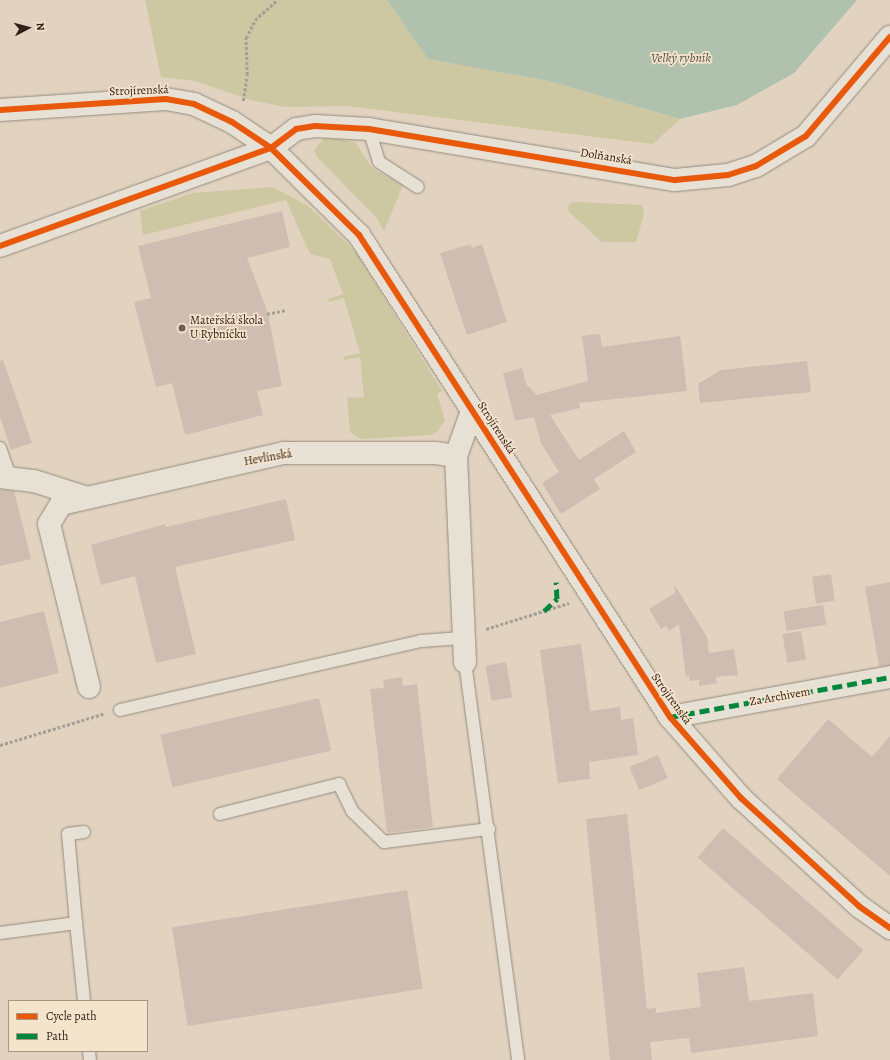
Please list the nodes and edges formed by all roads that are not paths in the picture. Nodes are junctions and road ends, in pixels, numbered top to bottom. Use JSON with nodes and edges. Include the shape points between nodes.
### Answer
{"nodes":[{"id":1,"x":890,"y":38,"type":"edge"},
{"id":2,"x":0,"y":110,"type":"edge"},
{"id":3,"x":369,"y":129,"type":"junction"},
{"id":4,"x":271,"y":148,"type":"junction"},
{"id":5,"x":418,"y":187,"type":"dead end"},
{"id":6,"x":0,"y":246,"type":"edge"},
{"id":7,"x":472,"y":411,"type":"junction"},
{"id":8,"x":0,"y":448,"type":"edge"},
{"id":9,"x":456,"y":456,"type":"junction"},
{"id":10,"x":5,"y":477,"type":"edge"},
{"id":11,"x":84,"y":497,"type":"junction"},
{"id":12,"x":462,"y":638,"type":"junction"},
{"id":13,"x":465,"y":662,"type":"joint"},
{"id":14,"x":890,"y":677,"type":"edge"},
{"id":15,"x":89,"y":687,"type":"dead end"},
{"id":16,"x":120,"y":710,"type":"road end"},
{"id":17,"x":670,"y":717,"type":"junction"},
{"id":18,"x":220,"y":814,"type":"dead end"},
{"id":19,"x":489,"y":829,"type":"junction"},
{"id":20,"x":84,"y":832,"type":"dead end"},
{"id":21,"x":76,"y":923,"type":"junction"},
{"id":22,"x":890,"y":928,"type":"edge"},
{"id":23,"x":0,"y":933,"type":"edge"},
{"id":24,"x":84,"y":1000,"type":"edge"},
{"id":25,"x":518,"y":1060,"type":"edge"}],
"edges":[{"from":1,"to":3,"type":"street","name":"Dolňanská","via":[[806,136],[756,166],[728,175],[675,180]]},
{"from":2,"to":4,"type":"street","name":"Strojírenská","via":[[166,99],[194,104],[232,122]]},
{"from":3,"to":4,"type":"street","name":"Dolňanská","via":[[334,124],[296,129]]},
{"from":3,"to":5,"type":"lane","via":[[379,162]]},
{"from":4,"to":6,"type":"street","name":"Dolňanská"},
{"from":4,"to":7,"type":"street","name":"Strojírenská","via":[[359,235]]},
{"from":7,"to":9,"type":"street"},
{"from":7,"to":17,"type":"street","name":"Strojírenská"},
{"from":8,"to":10,"type":"lane"},
{"from":9,"to":11,"type":"street","name":"Hevlínská","via":[[435,453],[284,453]]},
{"from":9,"to":12,"type":"street"},
{"from":10,"to":11,"type":"street","name":"Hevlínská"},
{"from":11,"to":15,"type":"street","name":"Hevlínská","via":[[61,504],[49,524]]},
{"from":12,"to":13,"type":"street"},
{"from":12,"to":16,"type":"lane","via":[[421,641]]},
{"from":13,"to":19,"type":"lane"},
{"from":14,"to":17,"type":"street","name":"Za Archivem"},
{"from":17,"to":22,"type":"street","name":"Strojírenská","via":[[741,798],[860,907]]},
{"from":18,"to":19,"type":"lane","via":[[339,784],[352,812],[384,842]]},
{"from":19,"to":25,"type":"lane"},
{"from":20,"to":21,"type":"lane","via":[[68,834]]},
{"from":21,"to":23,"type":"lane"},
{"from":21,"to":24,"type":"lane"}]}
